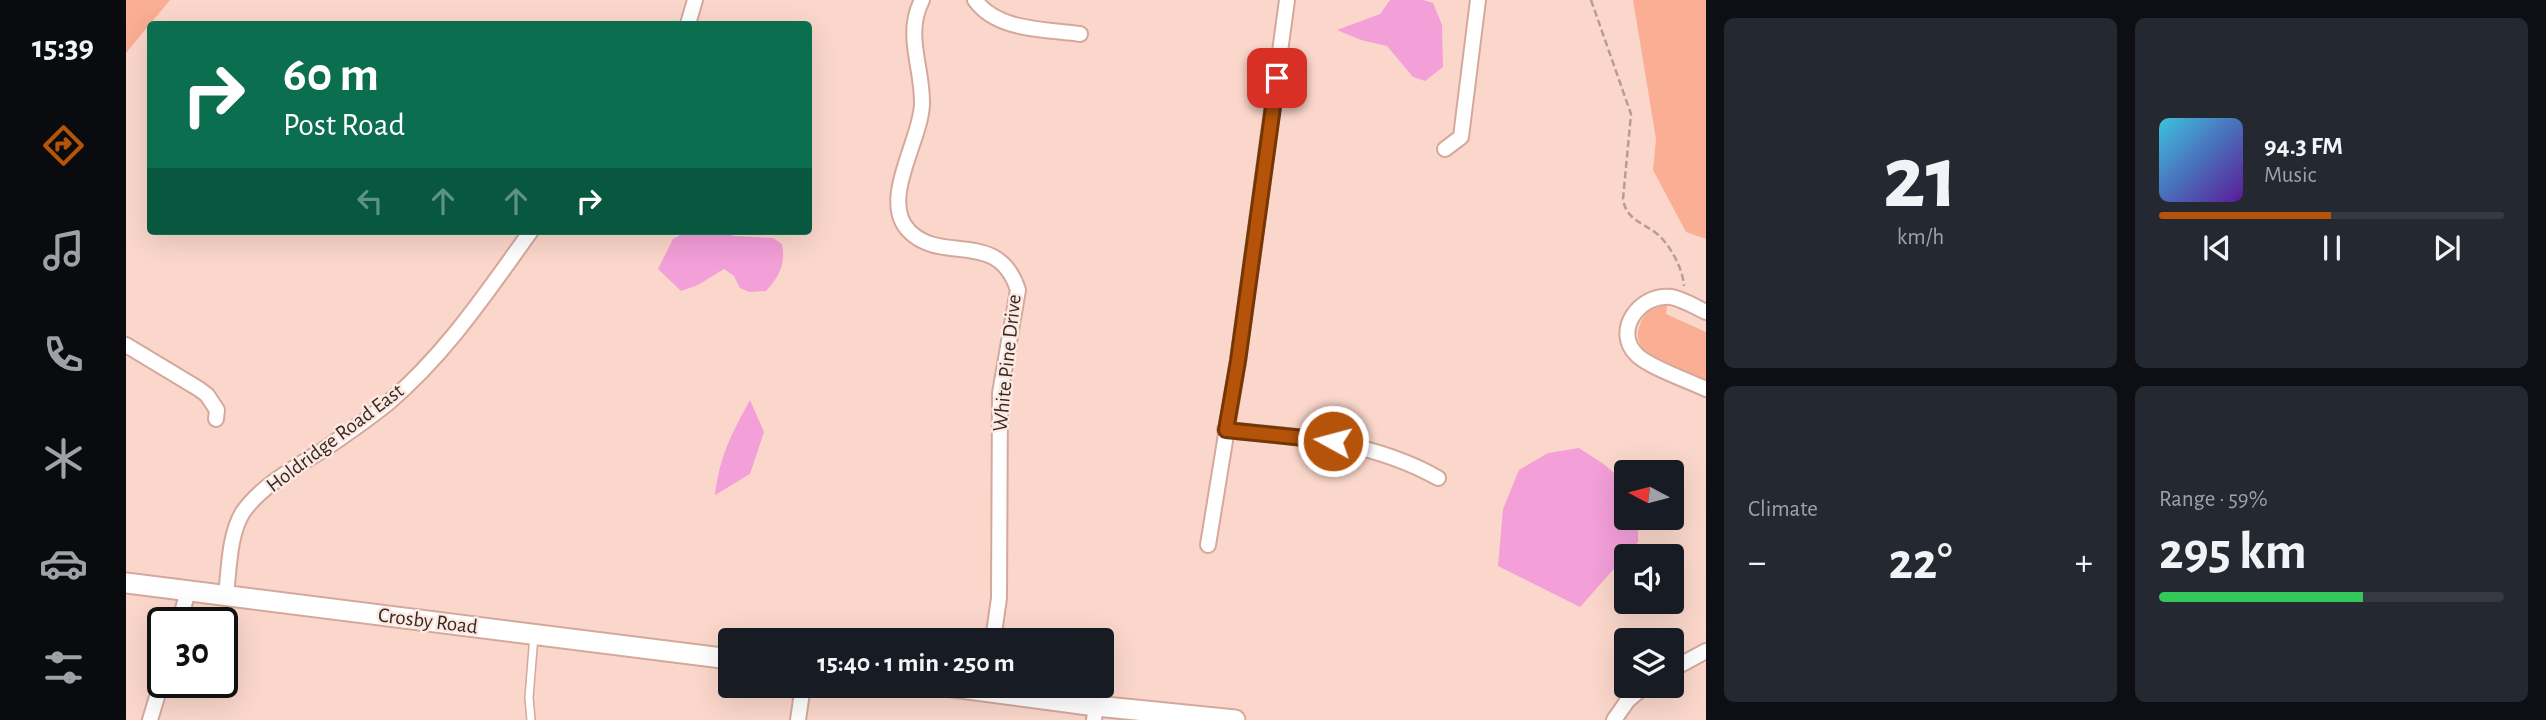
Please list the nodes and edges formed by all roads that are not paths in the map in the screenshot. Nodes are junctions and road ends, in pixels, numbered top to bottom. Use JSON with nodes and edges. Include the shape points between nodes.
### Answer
{"nodes":[{"id":1,"x":695,"y":0,"type":"edge"},
{"id":2,"x":922,"y":0,"type":"edge"},
{"id":3,"x":975,"y":0,"type":"edge"},
{"id":4,"x":1287,"y":0,"type":"edge"},
{"id":5,"x":1478,"y":0,"type":"edge"},
{"id":6,"x":689,"y":21,"type":"edge"},
{"id":7,"x":1080,"y":34,"type":"dead end"},
{"id":8,"x":1445,"y":149,"type":"dead end"},
{"id":9,"x":528,"y":235,"type":"edge"},
{"id":10,"x":1706,"y":312,"type":"edge"},
{"id":11,"x":126,"y":345,"type":"edge"},
{"id":12,"x":1706,"y":389,"type":"edge"},
{"id":13,"x":216,"y":419,"type":"dead end"},
{"id":14,"x":1226,"y":430,"type":"junction"},
{"id":15,"x":1438,"y":478,"type":"dead end"},
{"id":16,"x":1208,"y":545,"type":"dead end"},
{"id":17,"x":126,"y":583,"type":"edge"},
{"id":18,"x":188,"y":591,"type":"junction"},
{"id":19,"x":226,"y":595,"type":"junction"},
{"id":20,"x":184,"y":607,"type":"edge"},
{"id":21,"x":995,"y":628,"type":"edge"},
{"id":22,"x":534,"y":634,"type":"junction"},
{"id":23,"x":1706,"y":651,"type":"edge"},
{"id":24,"x":718,"y":657,"type":"edge"},
{"id":25,"x":1684,"y":663,"type":"edge"},
{"id":26,"x":157,"y":698,"type":"edge"},
{"id":27,"x":801,"y":698,"type":"edge"},
{"id":28,"x":1028,"y":698,"type":"edge"},
{"id":29,"x":1631,"y":698,"type":"edge"},
{"id":30,"x":1095,"y":713,"type":"edge"},
{"id":31,"x":150,"y":720,"type":"edge"},
{"id":32,"x":531,"y":720,"type":"edge"},
{"id":33,"x":798,"y":720,"type":"edge"},
{"id":34,"x":1236,"y":720,"type":"edge"},
{"id":35,"x":1614,"y":720,"type":"edge"}],
"edges":[{"from":1,"to":6,"type":"street"},
{"from":2,"to":21,"type":"street","name":"White Pine Drive","via":[[913,27],[922,108],[899,189],[900,218],[920,240],[995,257],[1014,277],[1018,290],[999,408],[999,598]]},
{"from":3,"to":7,"type":"street","via":[[1004,22]]},
{"from":4,"to":14,"type":"street"},
{"from":5,"to":8,"type":"street","via":[[1461,137]]},
{"from":9,"to":19,"type":"street","name":"Holdridge Road East","via":[[459,331],[415,378],[349,433],[254,499],[236,527]]},
{"from":10,"to":12,"type":"street","via":[[1670,297],[1655,298],[1637,310],[1627,336],[1637,355]]},
{"from":11,"to":13,"type":"street","via":[[206,395],[217,410]]},
{"from":14,"to":15,"type":"street","via":[[1366,447]]},
{"from":14,"to":16,"type":"street"},
{"from":17,"to":18,"type":"street","name":"Crosby Road"},
{"from":18,"to":19,"type":"street","name":"Crosby Road"},
{"from":18,"to":20,"type":"street"},
{"from":19,"to":22,"type":"street","name":"Crosby Road"},
{"from":22,"to":24,"type":"street","name":"Crosby Road"},
{"from":22,"to":32,"type":"lane"},
{"from":23,"to":25,"type":"street"},
{"from":26,"to":31,"type":"street"},
{"from":27,"to":33,"type":"street"},
{"from":28,"to":30,"type":"street"},
{"from":29,"to":35,"type":"street"},
{"from":30,"to":34,"type":"street"}]}
